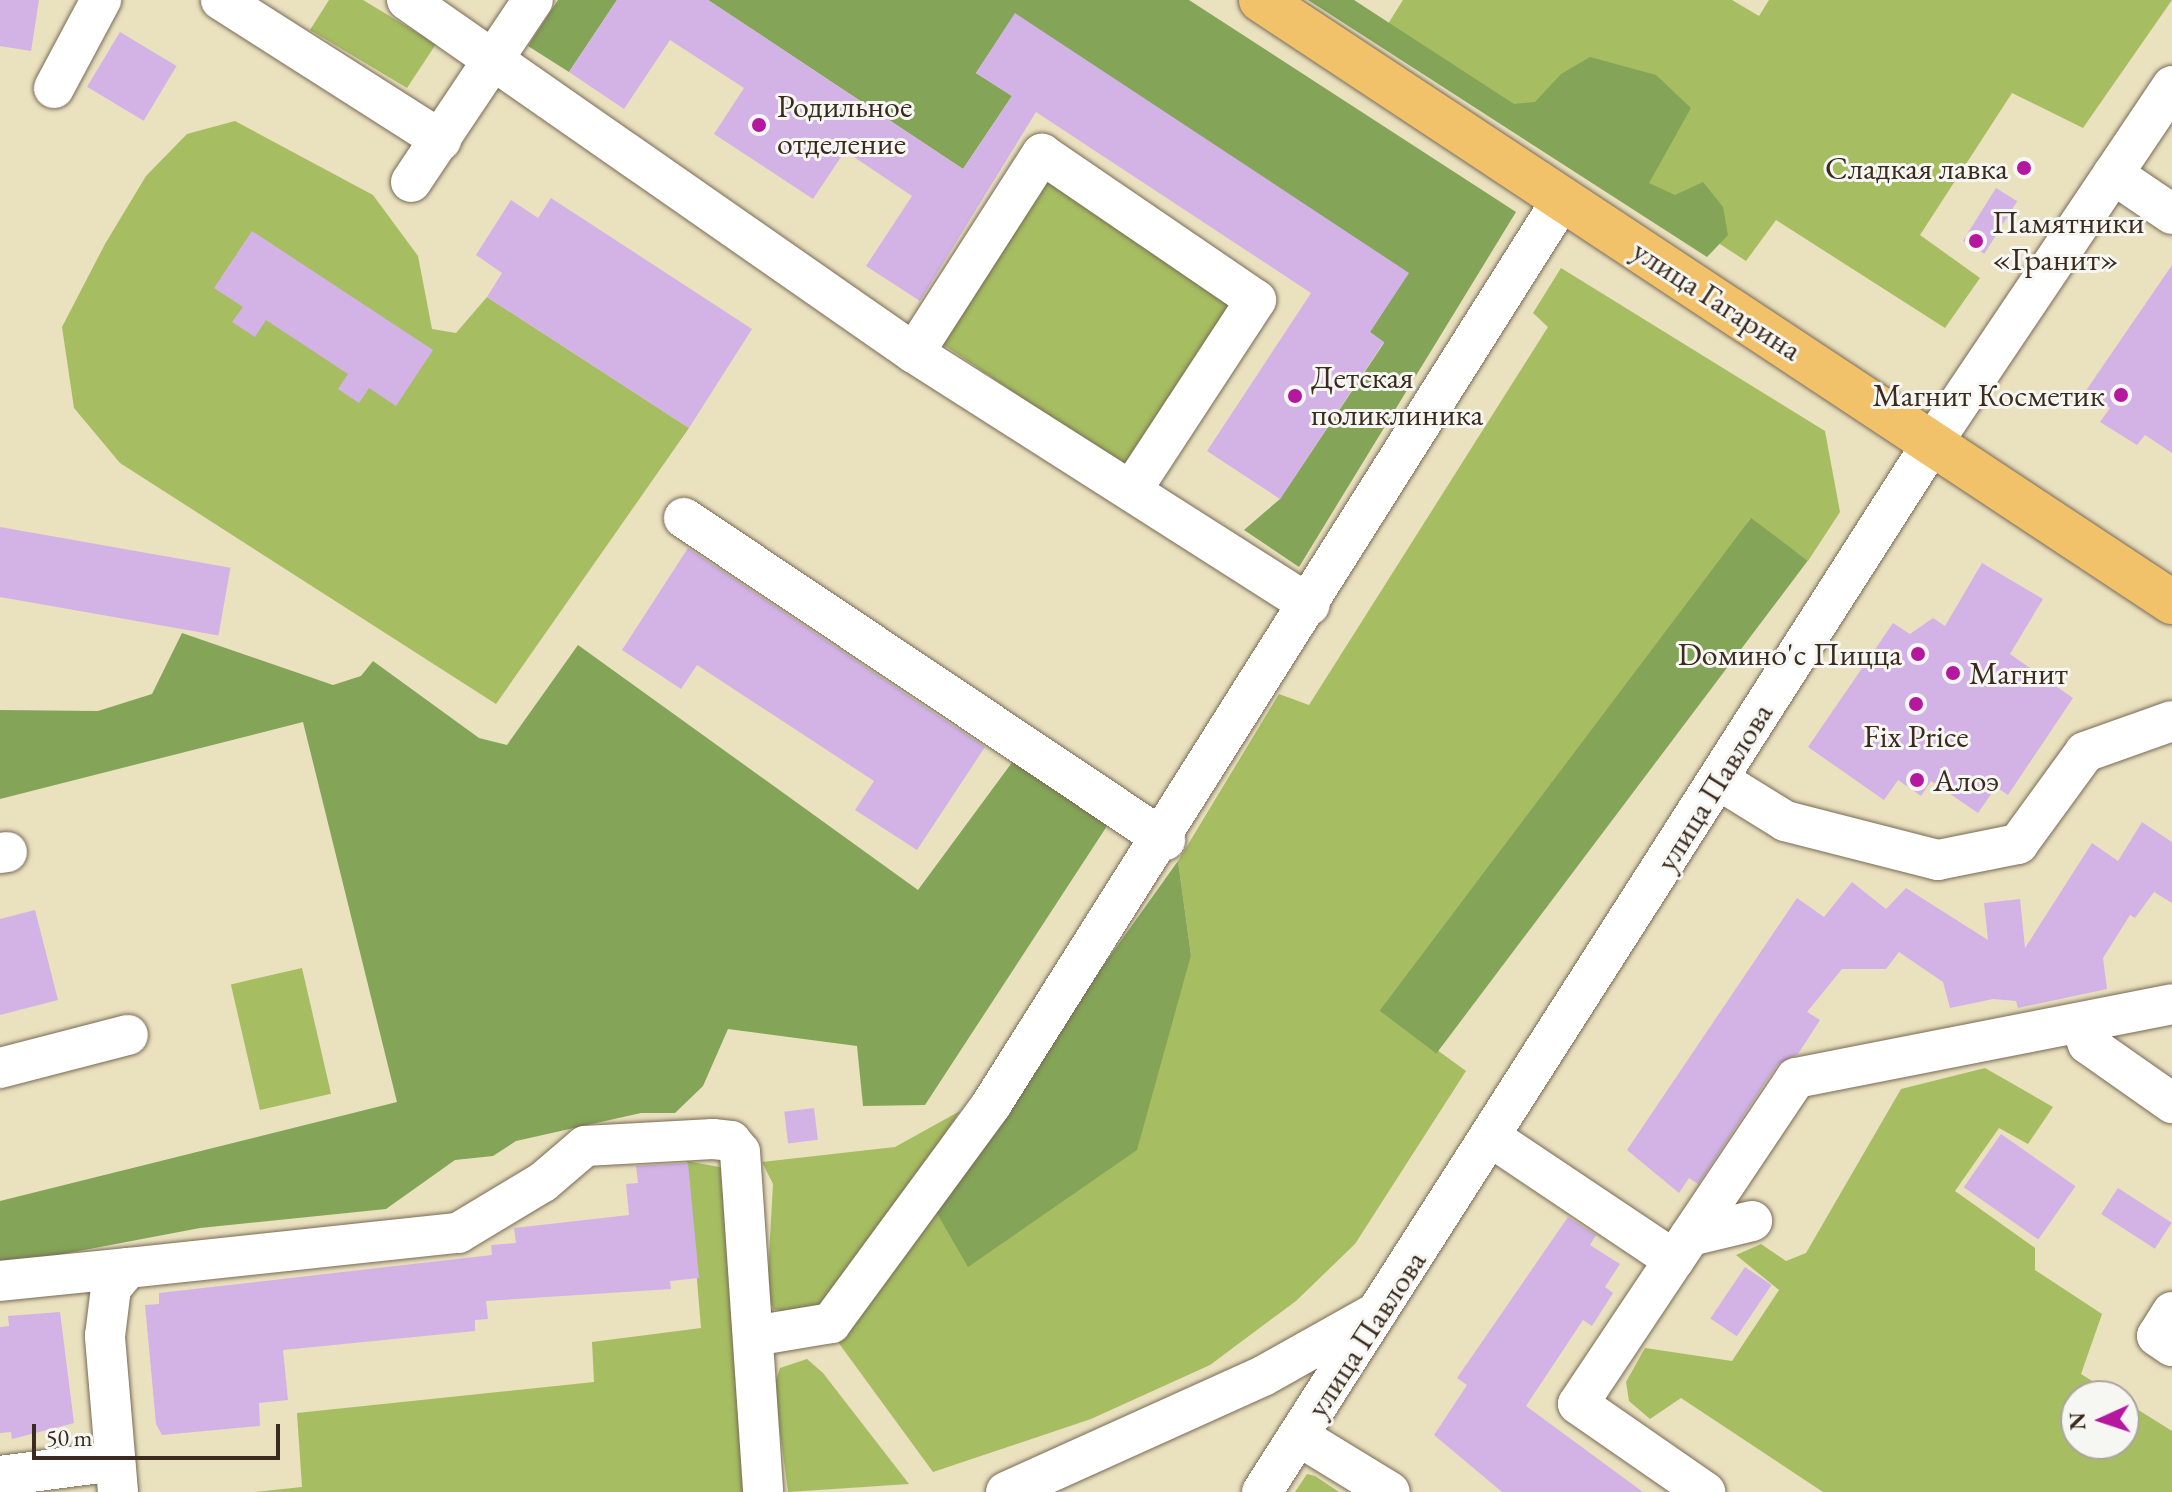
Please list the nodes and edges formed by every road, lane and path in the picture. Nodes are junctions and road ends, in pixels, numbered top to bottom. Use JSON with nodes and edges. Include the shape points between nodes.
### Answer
{"nodes":[{"id":1,"x":101,"y":0,"type":"edge"},
{"id":2,"x":221,"y":0,"type":"edge"},
{"id":3,"x":407,"y":0,"type":"edge"},
{"id":4,"x":533,"y":0,"type":"edge"},
{"id":5,"x":1261,"y":0,"type":"edge"},
{"id":6,"x":495,"y":59,"type":"junction"},
{"id":7,"x":2172,"y":86,"type":"edge"},
{"id":8,"x":54,"y":88,"type":"dead end"},
{"id":9,"x":441,"y":140,"type":"junction"},
{"id":10,"x":2113,"y":174,"type":"junction"},
{"id":11,"x":411,"y":182,"type":"dead end"},
{"id":12,"x":1563,"y":198,"type":"junction"},
{"id":13,"x":2172,"y":214,"type":"edge"},
{"id":14,"x":914,"y":353,"type":"junction"},
{"id":15,"x":1933,"y":442,"type":"junction"},
{"id":16,"x":1131,"y":491,"type":"junction"},
{"id":17,"x":684,"y":518,"type":"dead end"},
{"id":18,"x":2172,"y":602,"type":"edge"},
{"id":19,"x":1309,"y":605,"type":"junction"},
{"id":20,"x":2172,"y":721,"type":"edge"},
{"id":21,"x":1719,"y":780,"type":"junction"},
{"id":22,"x":1165,"y":840,"type":"junction"},
{"id":23,"x":2172,"y":1004,"type":"edge"},
{"id":24,"x":2081,"y":1025,"type":"junction"},
{"id":25,"x":128,"y":1035,"type":"dead end"},
{"id":26,"x":0,"y":1068,"type":"edge"},
{"id":27,"x":2172,"y":1103,"type":"edge"},
{"id":28,"x":1492,"y":1138,"type":"junction"},
{"id":29,"x":1752,"y":1221,"type":"dead end"},
{"id":30,"x":1682,"y":1248,"type":"junction"},
{"id":31,"x":128,"y":1268,"type":"junction"},
{"id":32,"x":0,"y":1281,"type":"edge"},
{"id":33,"x":1382,"y":1310,"type":"junction"},
{"id":34,"x":2172,"y":1312,"type":"edge"},
{"id":35,"x":754,"y":1336,"type":"junction"},
{"id":36,"x":2172,"y":1346,"type":"edge"},
{"id":37,"x":1300,"y":1437,"type":"junction"},
{"id":38,"x":0,"y":1476,"type":"edge"},
{"id":39,"x":116,"y":1476,"type":"edge"},
{"id":40,"x":1027,"y":1487,"type":"edge"},
{"id":41,"x":763,"y":1492,"type":"edge"},
{"id":42,"x":1262,"y":1492,"type":"edge"},
{"id":43,"x":1390,"y":1492,"type":"edge"},
{"id":44,"x":1705,"y":1492,"type":"edge"}],
"edges":[{"from":1,"to":8,"type":"street"},
{"from":2,"to":9,"type":"street"},
{"from":3,"to":6,"type":"street"},
{"from":4,"to":6,"type":"street"},
{"from":5,"to":12,"type":"main road","name":"улица Гагарина"},
{"from":6,"to":9,"type":"street"},
{"from":6,"to":14,"type":"street"},
{"from":7,"to":10,"type":"street","name":"улица Павлова"},
{"from":9,"to":11,"type":"street"},
{"from":10,"to":13,"type":"street"},
{"from":10,"to":15,"type":"street","name":"улица Павлова"},
{"from":12,"to":15,"type":"main road","name":"улица Гагарина"},
{"from":12,"to":19,"type":"street"},
{"from":14,"to":16,"type":"street"},
{"from":14,"to":16,"type":"street","via":[[1042,154],[1256,300]]},
{"from":15,"to":18,"type":"main road","name":"улица Гагарина"},
{"from":15,"to":21,"type":"street","name":"улица Павлова"},
{"from":16,"to":19,"type":"street"},
{"from":17,"to":22,"type":"street"},
{"from":19,"to":22,"type":"street"},
{"from":20,"to":21,"type":"street","via":[[2085,752],[2018,844],[1938,860],[1785,821]]},
{"from":21,"to":28,"type":"street","name":"улица Павлова"},
{"from":22,"to":35,"type":"street","via":[[991,1105],[831,1323]]},
{"from":23,"to":24,"type":"street"},
{"from":24,"to":27,"type":"street","via":[[2088,1044]]},
{"from":24,"to":30,"type":"street","via":[[1796,1078]]},
{"from":25,"to":26,"type":"street"},
{"from":28,"to":30,"type":"street"},
{"from":28,"to":33,"type":"street","name":"улица Павлова"},
{"from":29,"to":30,"type":"street"},
{"from":30,"to":44,"type":"street","via":[[1578,1404]]},
{"from":31,"to":32,"type":"street"},
{"from":31,"to":35,"type":"street","via":[[458,1233],[543,1182],[585,1146],[713,1139],[731,1141],[740,1152]]},
{"from":31,"to":39,"type":"street","via":[[111,1288],[105,1336]]},
{"from":33,"to":37,"type":"street","name":"улица Павлова"},
{"from":33,"to":40,"type":"street","via":[[1263,1376]]},
{"from":34,"to":36,"type":"street","via":[[2157,1336]]},
{"from":35,"to":41,"type":"street"},
{"from":37,"to":42,"type":"street","name":"улица Павлова"},
{"from":37,"to":43,"type":"street"},
{"from":38,"to":39,"type":"street"}]}
